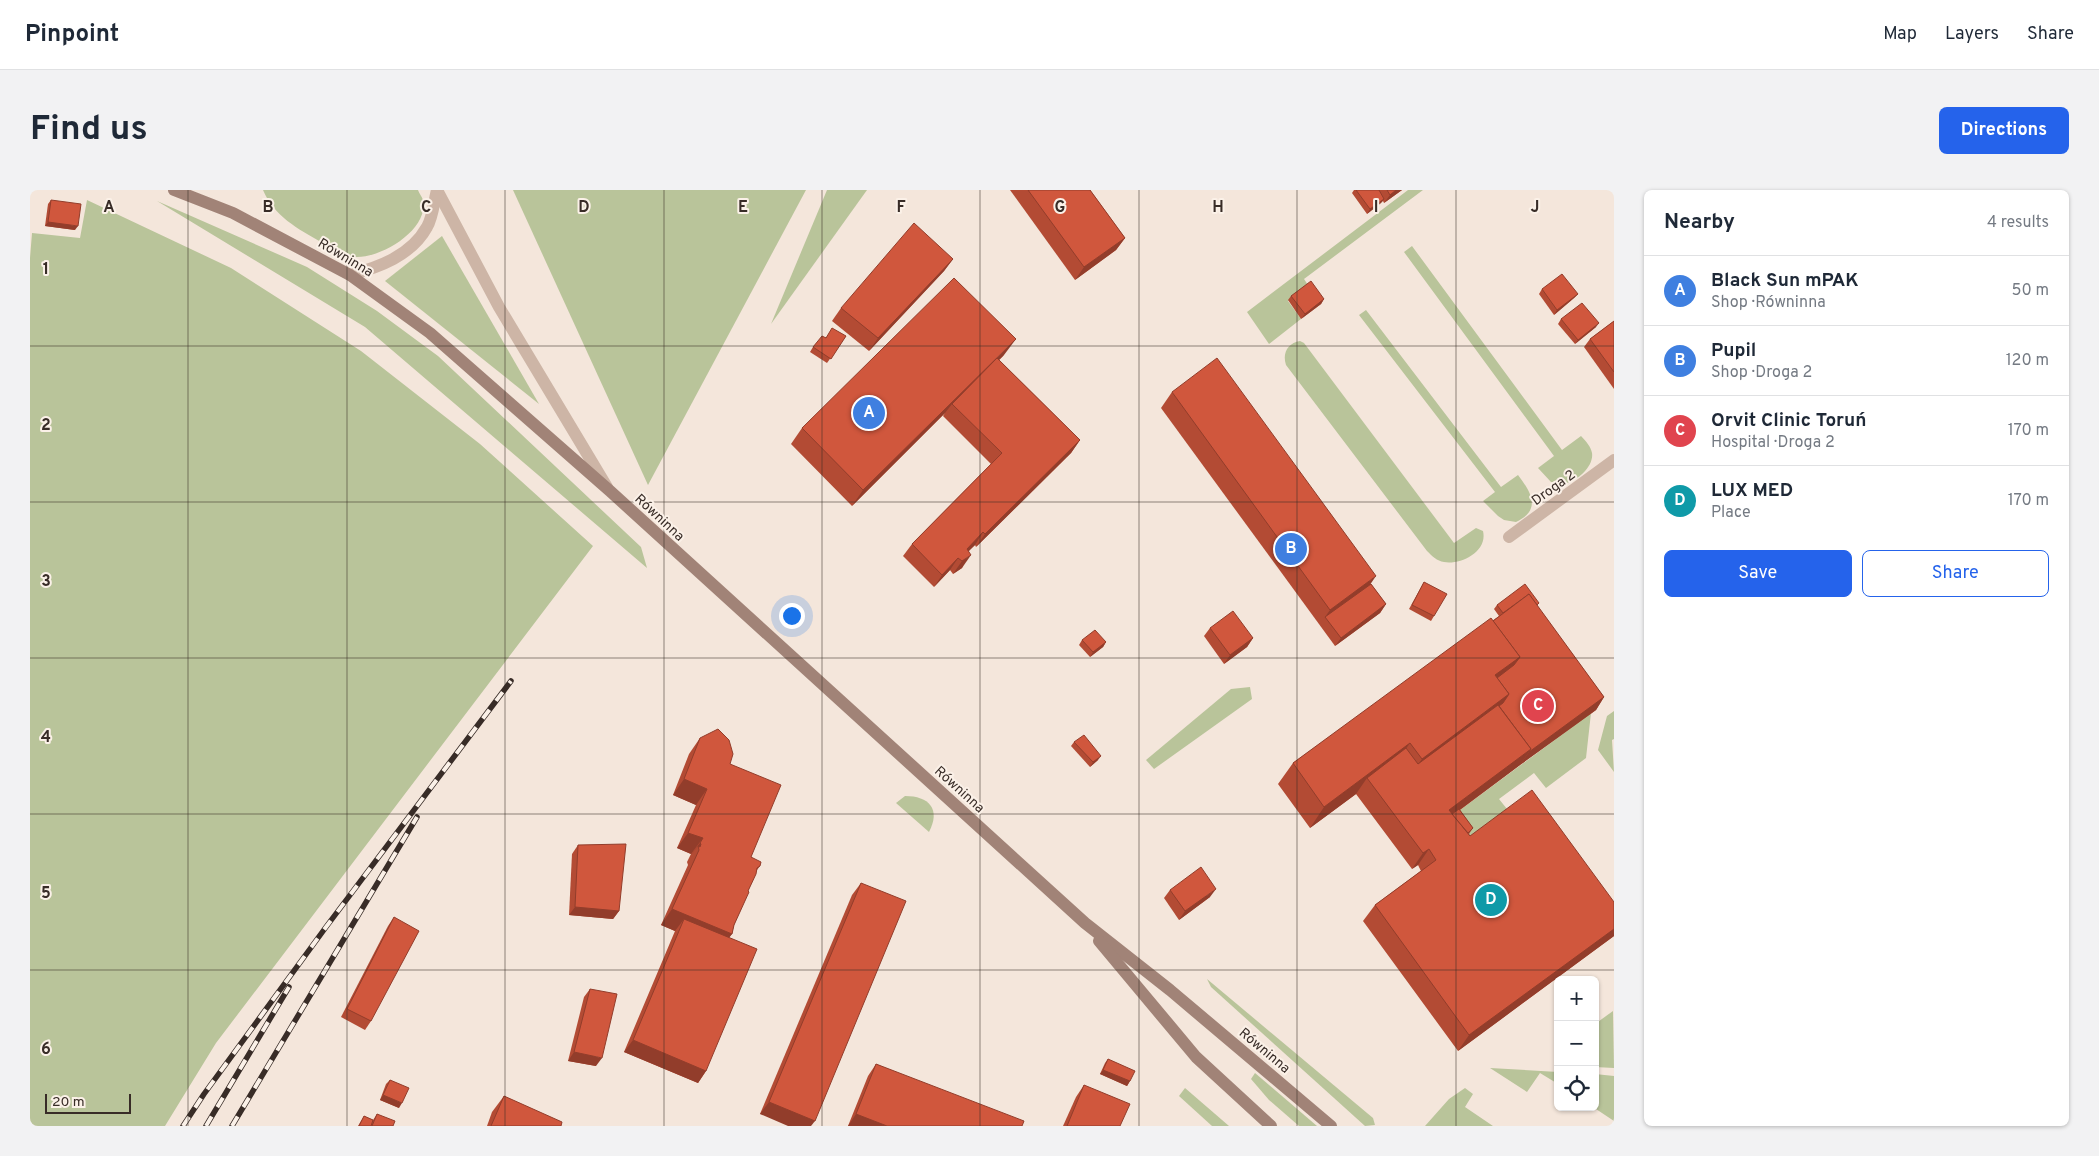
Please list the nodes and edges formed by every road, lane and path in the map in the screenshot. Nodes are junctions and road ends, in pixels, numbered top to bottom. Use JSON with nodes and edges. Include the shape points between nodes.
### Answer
{"nodes":[{"id":1,"x":174,"y":190,"type":"edge"},
{"id":2,"x":437,"y":190,"type":"edge"},
{"id":3,"x":350,"y":275,"type":"junction"},
{"id":4,"x":1614,"y":460,"type":"edge"},
{"id":5,"x":610,"y":491,"type":"junction"},
{"id":6,"x":1509,"y":538,"type":"dead end"},
{"id":7,"x":1085,"y":923,"type":"junction"},
{"id":8,"x":1271,"y":1126,"type":"edge"},
{"id":9,"x":1331,"y":1126,"type":"edge"}],
"edges":[{"from":1,"to":3,"type":"street","name":"Równinna","via":[[233,213]]},
{"from":2,"to":3,"type":"street","via":[[427,227],[408,249],[379,268]]},
{"from":2,"to":5,"type":"street","via":[[499,307]]},
{"from":3,"to":5,"type":"street","name":"Równinna","via":[[430,333]]},
{"from":4,"to":6,"type":"street","name":"Droga 2"},
{"from":5,"to":7,"type":"street","name":"Równinna"},
{"from":7,"to":8,"type":"street","name":"Równinna","via":[[1196,1057]]},
{"from":7,"to":9,"type":"street","name":"Równinna"}]}
